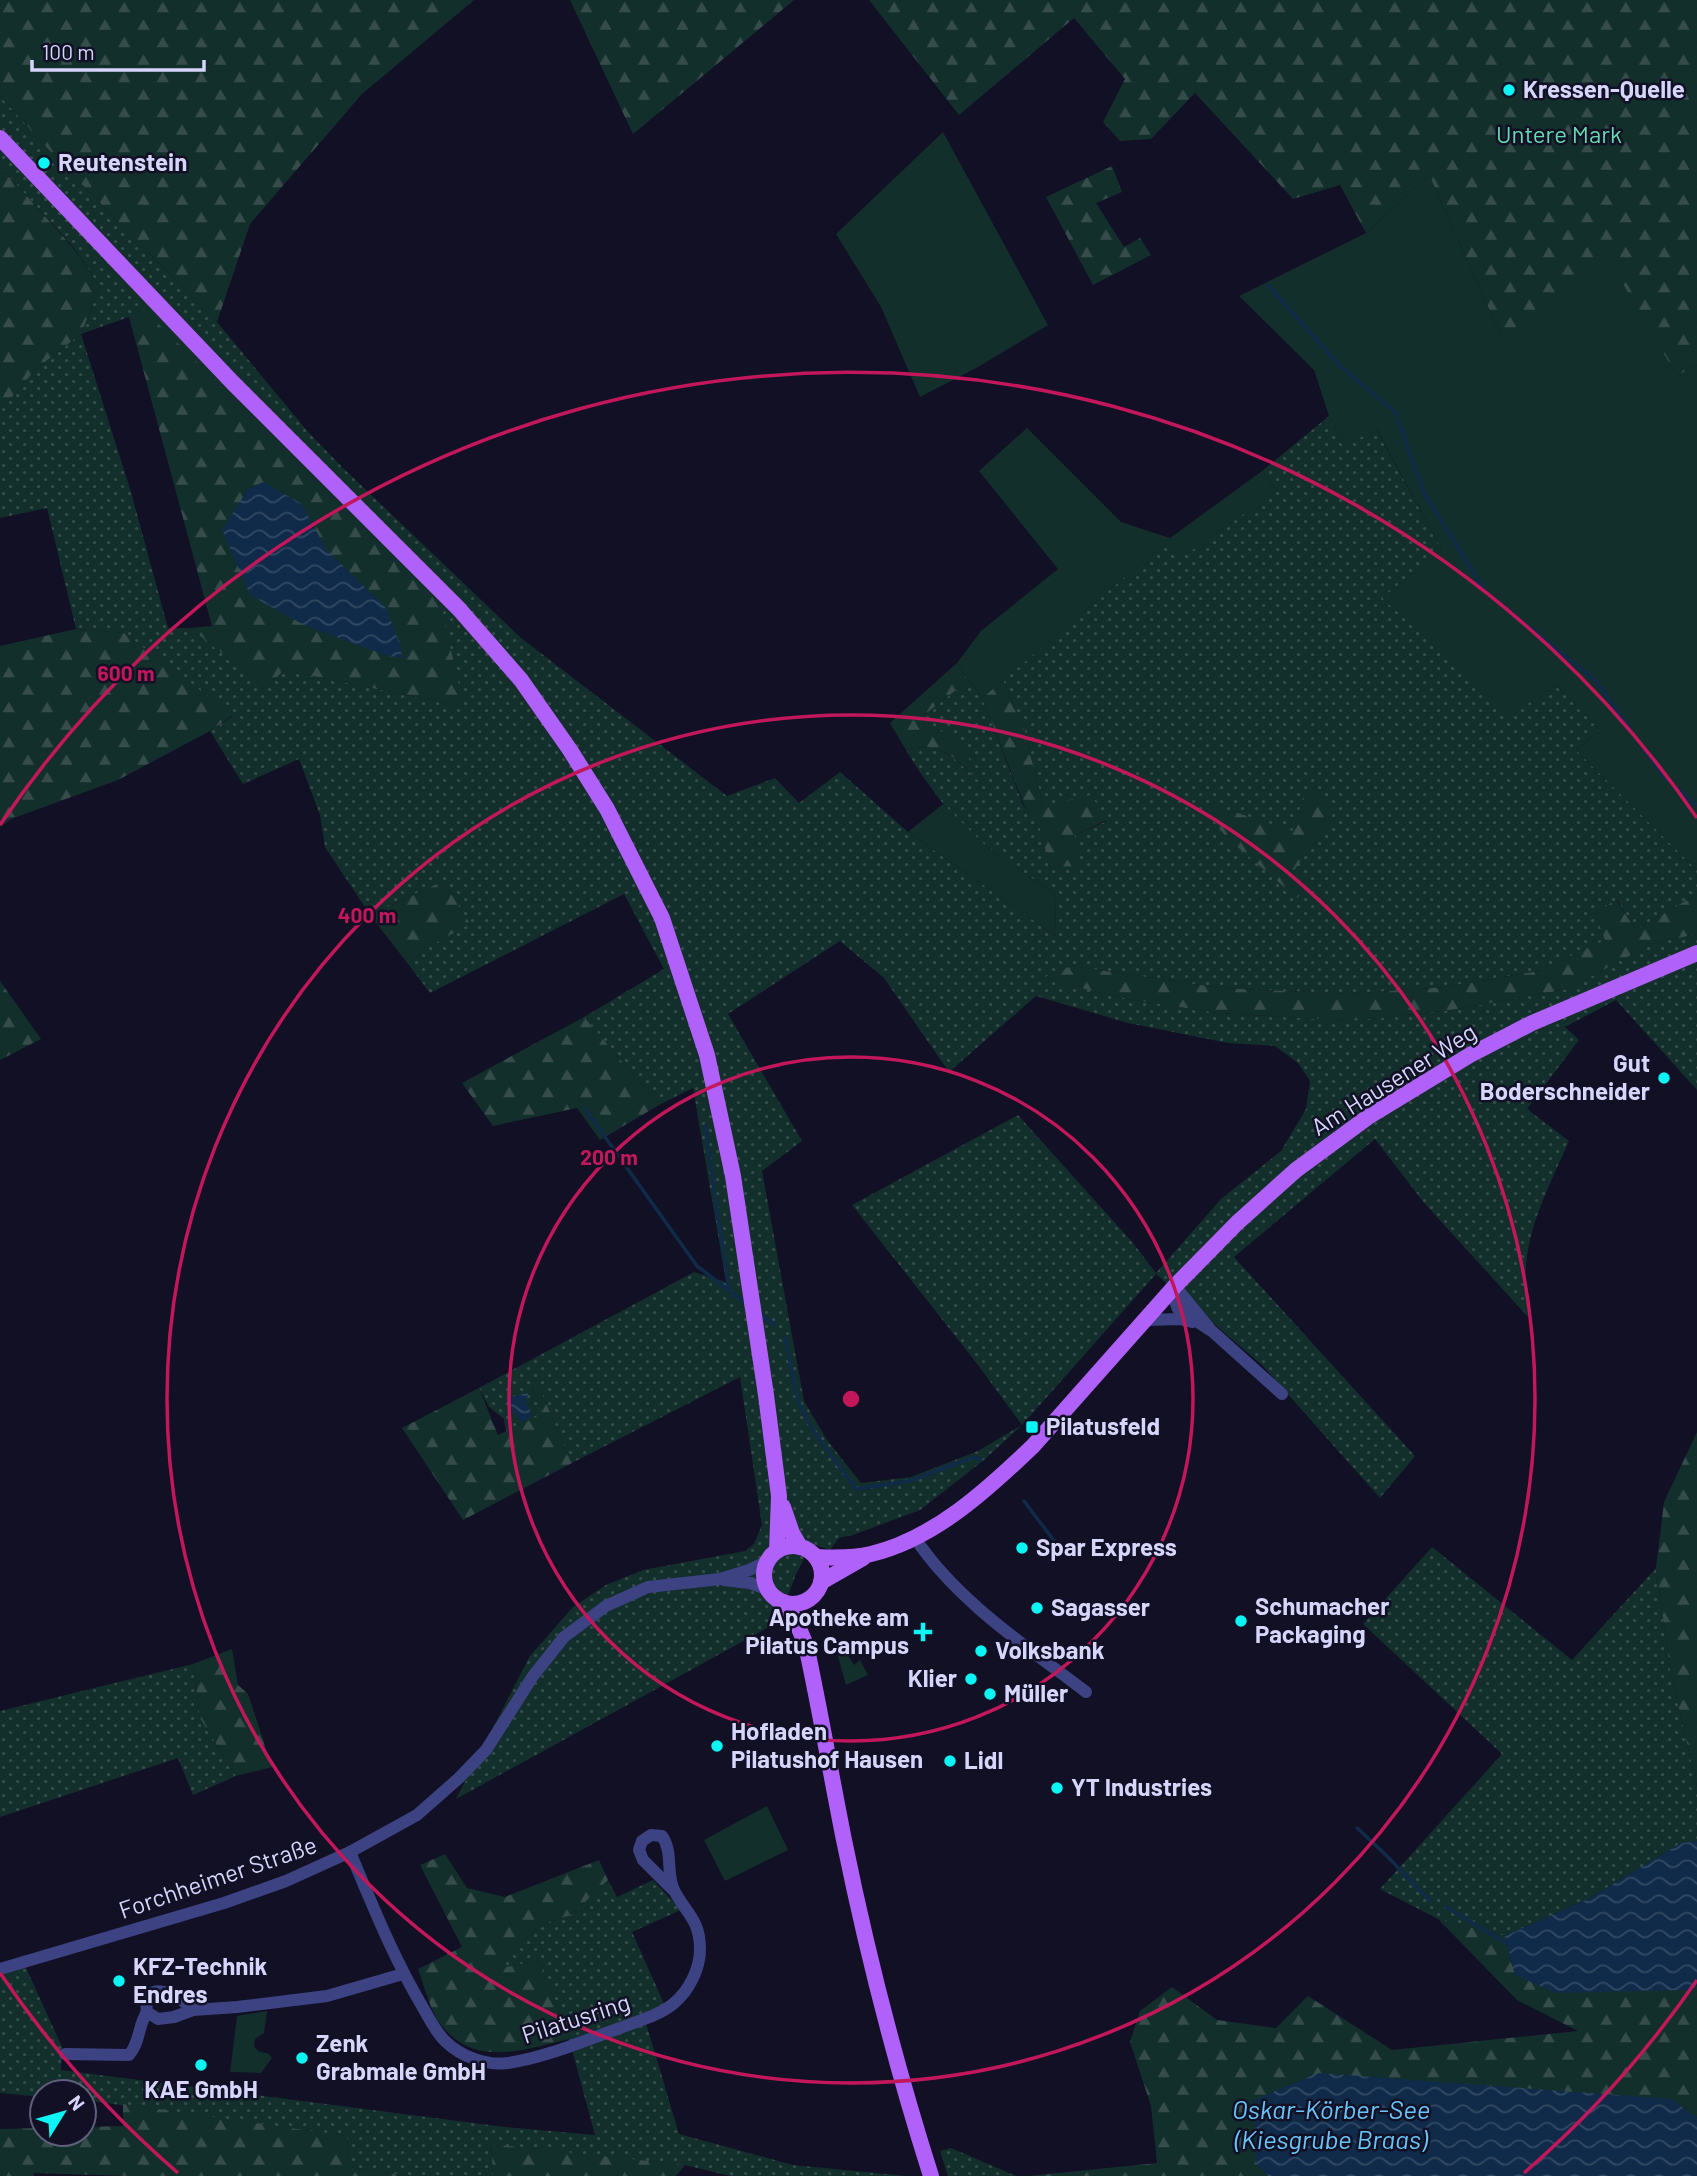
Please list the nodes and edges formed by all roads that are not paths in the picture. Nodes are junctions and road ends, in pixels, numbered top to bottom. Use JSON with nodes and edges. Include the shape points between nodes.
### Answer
{"nodes":[{"id":1,"x":0,"y":138,"type":"edge"},
{"id":2,"x":1697,"y":953,"type":"edge"},
{"id":3,"x":1173,"y":1288,"type":"junction"},
{"id":4,"x":1147,"y":1320,"type":"junction"},
{"id":5,"x":1195,"y":1322,"type":"junction"},
{"id":6,"x":1213,"y":1332,"type":"junction"},
{"id":7,"x":1282,"y":1394,"type":"dead end"},
{"id":8,"x":779,"y":1496,"type":"junction"},
{"id":9,"x":915,"y":1538,"type":"junction"},
{"id":10,"x":800,"y":1547,"type":"junction"},
{"id":11,"x":868,"y":1555,"type":"junction"},
{"id":12,"x":772,"y":1556,"type":"junction"},
{"id":13,"x":816,"y":1558,"type":"junction"},
{"id":14,"x":720,"y":1580,"type":"junction"},
{"id":15,"x":821,"y":1582,"type":"junction"},
{"id":16,"x":769,"y":1590,"type":"junction"},
{"id":17,"x":810,"y":1598,"type":"junction"},
{"id":18,"x":783,"y":1602,"type":"junction"},
{"id":19,"x":807,"y":1645,"type":"junction"},
{"id":20,"x":1086,"y":1692,"type":"dead end"},
{"id":21,"x":350,"y":1852,"type":"junction"},
{"id":22,"x":673,"y":1890,"type":"dead end"},
{"id":23,"x":0,"y":1969,"type":"edge"},
{"id":24,"x":403,"y":1974,"type":"junction"},
{"id":25,"x":193,"y":2010,"type":"junction"},
{"id":26,"x":148,"y":2012,"type":"junction"},
{"id":27,"x":65,"y":2054,"type":"dead end"},
{"id":28,"x":931,"y":2176,"type":"edge"}],
"edges":[{"from":1,"to":8,"type":"main road","via":[[233,383],[459,609],[521,680],[607,809],[662,918],[707,1055],[733,1176]]},
{"from":2,"to":3,"type":"main road","name":"Am Hausener Weg","via":[[1532,1023],[1368,1117],[1276,1188]]},
{"from":3,"to":4,"type":"main road","name":"Am Hausener Weg"},
{"from":3,"to":5,"type":"street","via":[[1178,1309]]},
{"from":3,"to":6,"type":"street"},
{"from":4,"to":5,"type":"street"},
{"from":4,"to":9,"type":"main road","name":"Am Hausener Weg","via":[[1014,1464]]},
{"from":5,"to":6,"type":"street"},
{"from":6,"to":7,"type":"street"},
{"from":8,"to":10,"type":"main road"},
{"from":8,"to":12,"type":"main road"},
{"from":9,"to":11,"type":"main road","name":"Am Hausener Weg"},
{"from":9,"to":20,"type":"street","via":[[926,1555],[980,1608]]},
{"from":10,"to":12,"type":"main road","via":[[784,1547]]},
{"from":10,"to":13,"type":"main road"},
{"from":11,"to":13,"type":"main road"},
{"from":11,"to":15,"type":"main road"},
{"from":12,"to":14,"type":"street"},
{"from":12,"to":16,"type":"main road","via":[[765,1570]]},
{"from":13,"to":15,"type":"main road"},
{"from":14,"to":16,"type":"street"},
{"from":14,"to":21,"type":"street","name":"Forchheimer Straße","via":[[648,1587],[606,1606],[564,1637],[486,1750],[459,1778],[417,1815]]},
{"from":15,"to":17,"type":"main road"},
{"from":16,"to":18,"type":"main road"},
{"from":17,"to":18,"type":"main road"},
{"from":17,"to":19,"type":"main road"},
{"from":18,"to":19,"type":"main road"},
{"from":19,"to":28,"type":"main road","via":[[844,1843]]},
{"from":21,"to":23,"type":"street","name":"Forchheimer Straße","via":[[224,1903]]},
{"from":21,"to":24,"type":"street","name":"Pilatusring"},
{"from":22,"to":24,"type":"street","name":"Pilatusring","via":[[695,1924],[699,1940],[695,1975],[685,1992],[658,2013],[571,2046],[508,2063],[488,2063],[467,2055],[440,2035]]},
{"from":24,"to":25,"type":"street","via":[[327,1996]]},
{"from":25,"to":26,"type":"street","via":[[158,2020]]},
{"from":25,"to":26,"type":"street","via":[[183,1998],[164,1991],[150,1996]]},
{"from":26,"to":27,"type":"street","via":[[129,2055]]}]}
